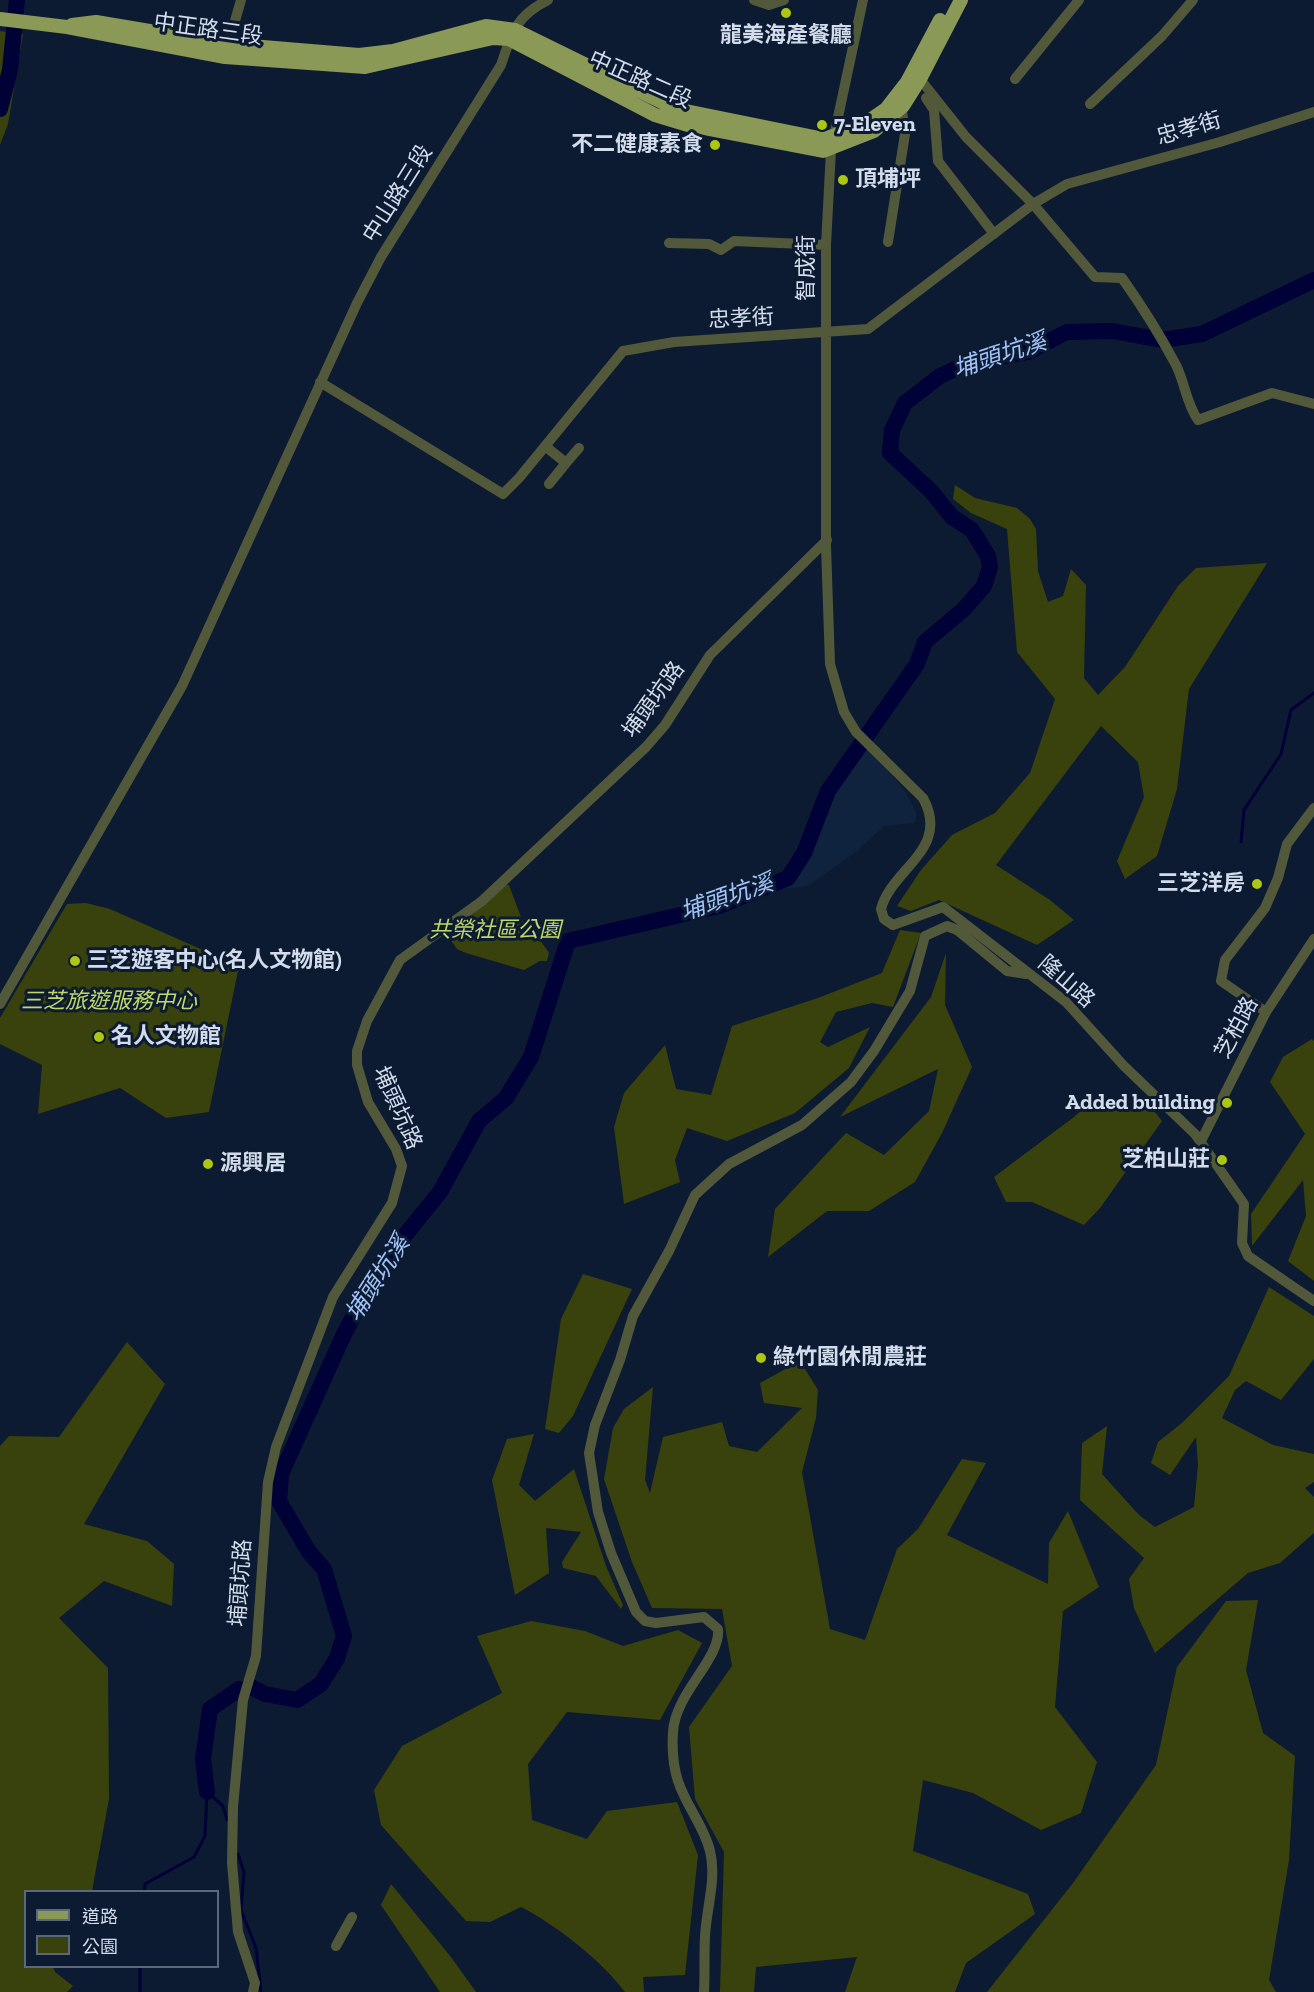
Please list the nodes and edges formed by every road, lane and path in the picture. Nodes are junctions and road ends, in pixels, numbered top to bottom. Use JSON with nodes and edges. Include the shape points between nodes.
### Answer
{"nodes":[{"id":1,"x":241,"y":0,"type":"edge"},
{"id":2,"x":548,"y":0,"type":"edge"},
{"id":3,"x":754,"y":0,"type":"edge"},
{"id":4,"x":784,"y":0,"type":"edge"},
{"id":5,"x":864,"y":0,"type":"edge"},
{"id":6,"x":950,"y":0,"type":"edge"},
{"id":7,"x":961,"y":0,"type":"edge"},
{"id":8,"x":1079,"y":0,"type":"edge"},
{"id":9,"x":1193,"y":0,"type":"edge"},
{"id":10,"x":0,"y":19,"type":"edge"},
{"id":11,"x":512,"y":34,"type":"junction"},
{"id":12,"x":226,"y":51,"type":"junction"},
{"id":13,"x":1015,"y":79,"type":"dead end"},
{"id":14,"x":918,"y":83,"type":"junction"},
{"id":15,"x":899,"y":102,"type":"junction"},
{"id":16,"x":1090,"y":104,"type":"dead end"},
{"id":17,"x":1314,"y":112,"type":"edge"},
{"id":18,"x":832,"y":143,"type":"junction"},
{"id":19,"x":1033,"y":204,"type":"junction"},
{"id":20,"x":994,"y":234,"type":"junction"},
{"id":21,"x":888,"y":242,"type":"dead end"},
{"id":22,"x":669,"y":243,"type":"dead end"},
{"id":23,"x":826,"y":245,"type":"junction"},
{"id":24,"x":827,"y":333,"type":"junction"},
{"id":25,"x":320,"y":382,"type":"junction"},
{"id":26,"x":1314,"y":404,"type":"edge"},
{"id":27,"x":545,"y":446,"type":"junction"},
{"id":28,"x":579,"y":448,"type":"dead end"},
{"id":29,"x":566,"y":463,"type":"junction"},
{"id":30,"x":549,"y":484,"type":"dead end"},
{"id":31,"x":827,"y":540,"type":"junction"},
{"id":32,"x":1314,"y":808,"type":"edge"},
{"id":33,"x":1314,"y":939,"type":"edge"},
{"id":34,"x":1028,"y":975,"type":"junction"},
{"id":35,"x":0,"y":1004,"type":"edge"},
{"id":36,"x":1266,"y":1012,"type":"junction"},
{"id":37,"x":1201,"y":1141,"type":"junction"},
{"id":38,"x":1314,"y":1301,"type":"edge"},
{"id":39,"x":352,"y":1917,"type":"dead end"},
{"id":40,"x":336,"y":1946,"type":"dead end"},
{"id":41,"x":254,"y":1992,"type":"edge"},
{"id":42,"x":704,"y":1992,"type":"edge"}],
"edges":[{"from":1,"to":12,"type":"street"},
{"from":2,"to":11,"type":"street","via":[[527,11]]},
{"from":3,"to":4,"type":"street","via":[[769,5]]},
{"from":5,"to":18,"type":"street","name":"智成街"},
{"from":6,"to":15,"type":"main road"},
{"from":7,"to":14,"type":"main road"},
{"from":8,"to":13,"type":"street"},
{"from":9,"to":16,"type":"street","via":[[1162,36]]},
{"from":10,"to":12,"type":"main road","name":"中正路三段"},
{"from":11,"to":12,"type":"main road","name":"中正路三段","via":[[365,67]]},
{"from":11,"to":18,"type":"main road","name":"中正路二段","via":[[662,117],[816,150]]},
{"from":11,"to":25,"type":"street","name":"中山路三段","via":[[501,65],[381,257]]},
{"from":14,"to":15,"type":"main road"},
{"from":14,"to":19,"type":"street"},
{"from":14,"to":20,"type":"street","via":[[934,110],[938,160]]},
{"from":15,"to":18,"type":"main road","via":[[874,131]]},
{"from":15,"to":21,"type":"street","via":[[905,134]]},
{"from":17,"to":19,"type":"street","name":"忠孝街","via":[[1067,184]]},
{"from":18,"to":23,"type":"street","name":"智成街"},
{"from":19,"to":20,"type":"street","name":"忠孝街"},
{"from":19,"to":26,"type":"street","via":[[1095,277],[1122,278],[1177,366],[1185,397],[1198,420],[1272,393]]},
{"from":20,"to":24,"type":"street","name":"忠孝街","via":[[868,328]]},
{"from":22,"to":23,"type":"street","via":[[709,244],[721,250],[734,241]]},
{"from":23,"to":24,"type":"street","name":"智成街"},
{"from":24,"to":27,"type":"street","name":"忠孝街","via":[[674,342],[622,351]]},
{"from":24,"to":31,"type":"street","name":"智成街"},
{"from":25,"to":27,"type":"street","name":"忠孝街","via":[[503,494]]},
{"from":25,"to":35,"type":"street","name":"中山路三段","via":[[182,686]]},
{"from":27,"to":29,"type":"street"},
{"from":28,"to":29,"type":"street"},
{"from":29,"to":30,"type":"street"},
{"from":31,"to":34,"type":"street","name":"隆山路","via":[[830,664],[844,712],[856,732],[923,798],[929,809],[931,823],[926,845],[884,899],[884,919],[893,926],[943,907]]},
{"from":31,"to":41,"type":"street","name":"埔頭坑路","via":[[710,655],[666,725],[638,755],[483,901],[400,960],[367,1021],[357,1051],[357,1065],[368,1102],[402,1166],[392,1203],[333,1297],[276,1447],[268,1482],[256,1656],[241,1715],[233,1815],[232,1863],[238,1932],[255,1983]]},
{"from":32,"to":36,"type":"street","via":[[1287,844],[1265,908],[1225,960],[1221,981]]},
{"from":33,"to":36,"type":"street","name":"芝柏路"},
{"from":34,"to":37,"type":"street","name":"隆山路","via":[[1066,1002]]},
{"from":34,"to":42,"type":"street","via":[[1007,971],[947,926],[925,936],[910,991],[851,1082],[802,1125],[729,1164],[695,1195],[633,1316],[595,1425],[589,1453],[598,1512],[636,1612],[645,1621],[656,1623],[704,1617],[718,1629],[714,1648],[675,1715],[673,1732],[678,1782],[706,1838],[712,1863]]},
{"from":36,"to":37,"type":"street","name":"芝柏路"},
{"from":37,"to":38,"type":"street","name":"隆山路","via":[[1245,1203],[1242,1243],[1248,1256]]},
{"from":39,"to":40,"type":"street"}]}
